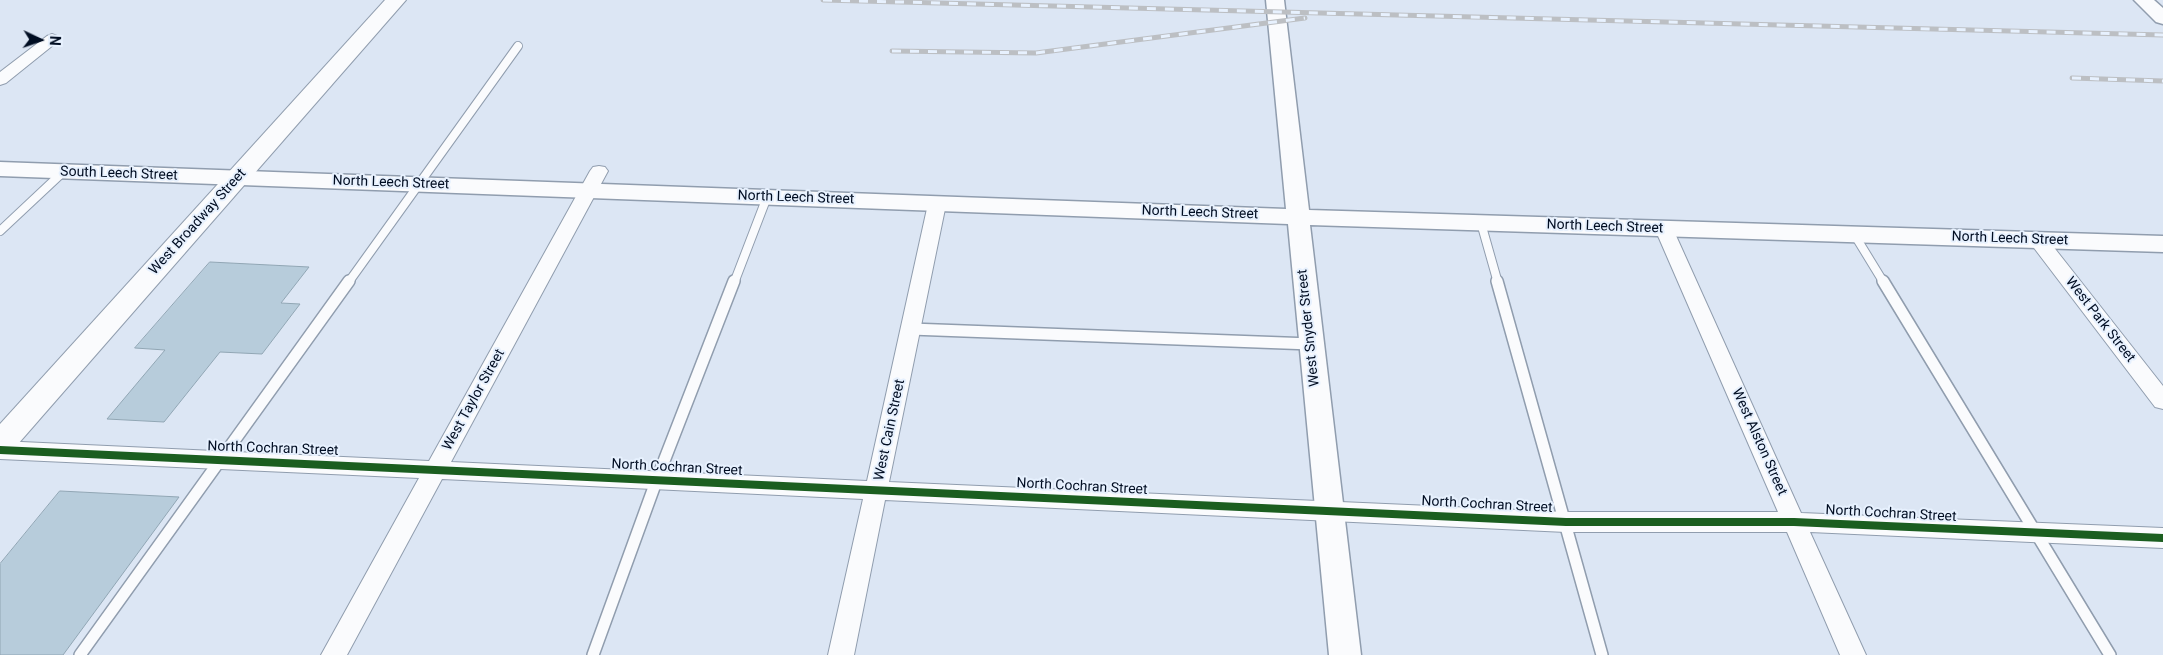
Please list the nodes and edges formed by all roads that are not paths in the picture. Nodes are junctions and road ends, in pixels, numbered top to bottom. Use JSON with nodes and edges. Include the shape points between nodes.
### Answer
{"nodes":[{"id":1,"x":396,"y":0,"type":"edge"},
{"id":2,"x":1275,"y":0,"type":"edge"},
{"id":3,"x":2143,"y":0,"type":"edge"},
{"id":4,"x":2163,"y":17,"type":"edge"},
{"id":5,"x":52,"y":38,"type":"dead end"},
{"id":6,"x":518,"y":46,"type":"dead end"},
{"id":7,"x":0,"y":80,"type":"edge"},
{"id":8,"x":0,"y":169,"type":"edge"},
{"id":9,"x":599,"y":170,"type":"dead end"},
{"id":10,"x":62,"y":172,"type":"junction"},
{"id":11,"x":238,"y":178,"type":"junction"},
{"id":12,"x":419,"y":184,"type":"junction"},
{"id":13,"x":589,"y":191,"type":"junction"},
{"id":14,"x":767,"y":197,"type":"junction"},
{"id":15,"x":937,"y":204,"type":"junction"},
{"id":16,"x":1297,"y":217,"type":"junction"},
{"id":17,"x":1481,"y":223,"type":"junction"},
{"id":18,"x":1664,"y":229,"type":"junction"},
{"id":19,"x":0,"y":231,"type":"edge"},
{"id":20,"x":1854,"y":234,"type":"junction"},
{"id":21,"x":2038,"y":240,"type":"junction"},
{"id":22,"x":2163,"y":244,"type":"edge"},
{"id":23,"x":911,"y":329,"type":"junction"},
{"id":24,"x":1310,"y":344,"type":"junction"},
{"id":25,"x":2163,"y":401,"type":"edge"},
{"id":26,"x":0,"y":444,"type":"edge"},
{"id":27,"x":0,"y":450,"type":"edge"},
{"id":28,"x":219,"y":459,"type":"junction"},
{"id":29,"x":436,"y":469,"type":"junction"},
{"id":30,"x":657,"y":479,"type":"junction"},
{"id":31,"x":877,"y":489,"type":"junction"},
{"id":32,"x":1328,"y":511,"type":"junction"},
{"id":33,"x":1566,"y":522,"type":"junction"},
{"id":34,"x":1794,"y":522,"type":"junction"},
{"id":35,"x":2036,"y":533,"type":"junction"},
{"id":36,"x":2163,"y":538,"type":"edge"},
{"id":37,"x":80,"y":655,"type":"edge"},
{"id":38,"x":334,"y":655,"type":"edge"},
{"id":39,"x":593,"y":655,"type":"edge"},
{"id":40,"x":841,"y":655,"type":"edge"},
{"id":41,"x":1345,"y":655,"type":"edge"},
{"id":42,"x":1602,"y":655,"type":"edge"},
{"id":43,"x":1853,"y":655,"type":"edge"},
{"id":44,"x":2110,"y":655,"type":"edge"}],
"edges":[{"from":1,"to":11,"type":"main road","name":"West Broadway Street"},
{"from":2,"to":16,"type":"street","name":"West Snyder Street"},
{"from":3,"to":4,"type":"street"},
{"from":5,"to":7,"type":"street"},
{"from":6,"to":12,"type":"lane"},
{"from":8,"to":10,"type":"street","name":"South Leech Street"},
{"from":9,"to":13,"type":"street","name":"West Taylor Street"},
{"from":10,"to":11,"type":"street","name":"South Leech Street"},
{"from":10,"to":19,"type":"lane"},
{"from":11,"to":12,"type":"street","name":"North Leech Street"},
{"from":11,"to":26,"type":"main road","name":"West Broadway Street"},
{"from":12,"to":13,"type":"street","name":"North Leech Street"},
{"from":12,"to":28,"type":"lane"},
{"from":13,"to":14,"type":"street","name":"North Leech Street"},
{"from":13,"to":29,"type":"street","name":"West Taylor Street"},
{"from":14,"to":15,"type":"street","name":"North Leech Street"},
{"from":14,"to":30,"type":"lane"},
{"from":15,"to":16,"type":"street","name":"North Leech Street"},
{"from":15,"to":23,"type":"street","name":"West Cain Street"},
{"from":16,"to":17,"type":"street","name":"North Leech Street"},
{"from":16,"to":24,"type":"street","name":"West Snyder Street"},
{"from":17,"to":18,"type":"street","name":"North Leech Street"},
{"from":17,"to":33,"type":"lane"},
{"from":18,"to":20,"type":"street","name":"North Leech Street"},
{"from":18,"to":34,"type":"street","name":"West Alston Street"},
{"from":20,"to":21,"type":"street","name":"North Leech Street"},
{"from":20,"to":35,"type":"lane"},
{"from":21,"to":22,"type":"street","name":"North Leech Street"},
{"from":21,"to":25,"type":"street","name":"West Park Street"},
{"from":23,"to":24,"type":"lane"},
{"from":23,"to":31,"type":"street","name":"West Cain Street"},
{"from":24,"to":32,"type":"street","name":"West Snyder Street"},
{"from":27,"to":28,"type":"street","name":"North Cochran Street"},
{"from":28,"to":29,"type":"street","name":"North Cochran Street"},
{"from":28,"to":37,"type":"lane"},
{"from":29,"to":30,"type":"street","name":"North Cochran Street"},
{"from":29,"to":38,"type":"street","name":"West Taylor Street"},
{"from":30,"to":31,"type":"street","name":"North Cochran Street"},
{"from":30,"to":39,"type":"lane"},
{"from":31,"to":32,"type":"street","name":"North Cochran Street"},
{"from":31,"to":40,"type":"street","name":"West Cain Street"},
{"from":32,"to":33,"type":"street","name":"North Cochran Street"},
{"from":32,"to":41,"type":"street","name":"West Snyder Street"},
{"from":33,"to":34,"type":"street","name":"North Cochran Street"},
{"from":33,"to":42,"type":"lane"},
{"from":34,"to":35,"type":"street","name":"North Cochran Street"},
{"from":34,"to":43,"type":"street","name":"West Alston Street"},
{"from":35,"to":36,"type":"street","name":"North Cochran Street"},
{"from":35,"to":44,"type":"lane"}]}
